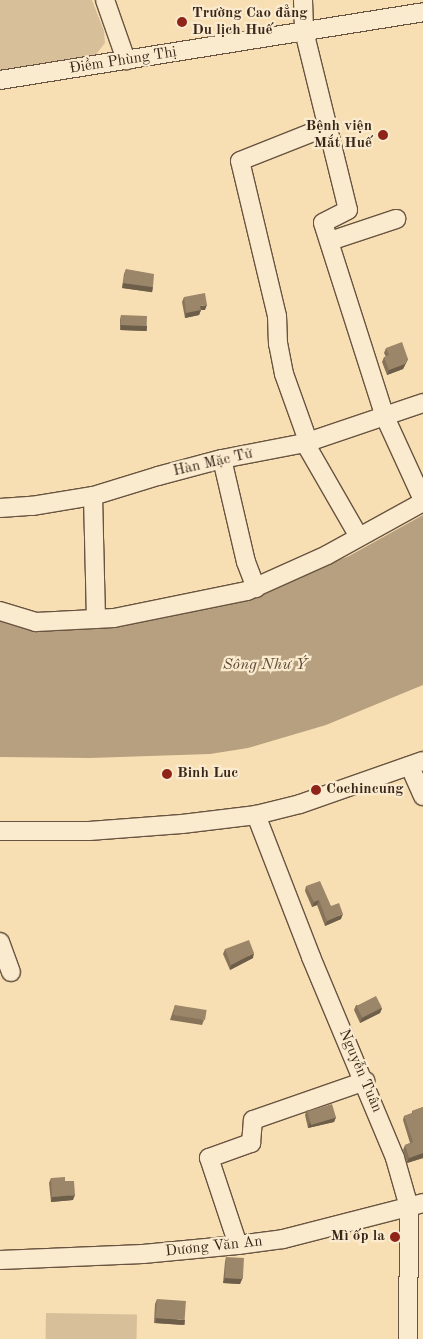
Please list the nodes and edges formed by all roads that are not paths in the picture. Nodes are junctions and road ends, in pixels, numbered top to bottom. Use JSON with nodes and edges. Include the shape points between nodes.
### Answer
{"nodes":[{"id":1,"x":105,"y":0,"type":"edge"},
{"id":2,"x":302,"y":0,"type":"edge"},
{"id":3,"x":423,"y":12,"type":"edge"},
{"id":4,"x":304,"y":31,"type":"junction"},
{"id":5,"x":126,"y":60,"type":"junction"},
{"id":6,"x":0,"y":80,"type":"edge"},
{"id":7,"x":326,"y":127,"type":"junction"},
{"id":8,"x":396,"y":219,"type":"dead end"},
{"id":9,"x":330,"y":241,"type":"junction"},
{"id":10,"x":423,"y":403,"type":"edge"},
{"id":11,"x":385,"y":417,"type":"junction"},
{"id":12,"x":307,"y":442,"type":"junction"},
{"id":13,"x":222,"y":459,"type":"junction"},
{"id":14,"x":93,"y":496,"type":"junction"},
{"id":15,"x":423,"y":501,"type":"edge"},
{"id":16,"x":0,"y":508,"type":"edge"},
{"id":17,"x":358,"y":537,"type":"junction"},
{"id":18,"x":256,"y":588,"type":"junction"},
{"id":19,"x":0,"y":611,"type":"edge"},
{"id":20,"x":96,"y":618,"type":"junction"},
{"id":21,"x":416,"y":764,"type":"edge"},
{"id":22,"x":423,"y":796,"type":"edge"},
{"id":23,"x":256,"y":815,"type":"junction"},
{"id":24,"x":0,"y":831,"type":"edge"},
{"id":25,"x":0,"y":942,"type":"edge"},
{"id":26,"x":11,"y":972,"type":"dead end"},
{"id":27,"x":365,"y":1081,"type":"junction"},
{"id":28,"x":416,"y":1205,"type":"edge"},
{"id":29,"x":238,"y":1245,"type":"junction"},
{"id":30,"x":0,"y":1260,"type":"edge"},
{"id":31,"x":408,"y":1339,"type":"edge"}],
"edges":[{"from":1,"to":5,"type":"street"},
{"from":2,"to":4,"type":"street"},
{"from":3,"to":4,"type":"street","name":"Điềm Phùng Thị"},
{"from":4,"to":5,"type":"street","name":"Điềm Phùng Thị"},
{"from":4,"to":7,"type":"street"},
{"from":5,"to":6,"type":"street","name":"Điềm Phùng Thị"},
{"from":7,"to":9,"type":"street","via":[[348,210],[323,222]]},
{"from":7,"to":12,"type":"street","via":[[240,161],[277,316],[284,374]]},
{"from":8,"to":9,"type":"street"},
{"from":9,"to":11,"type":"street"},
{"from":10,"to":11,"type":"street","name":"Hàn Mặc Tử"},
{"from":11,"to":12,"type":"street","name":"Hàn Mặc Tử"},
{"from":11,"to":15,"type":"street"},
{"from":12,"to":13,"type":"street","name":"Hàn Mặc Tử"},
{"from":12,"to":17,"type":"street"},
{"from":13,"to":14,"type":"street","name":"Hàn Mặc Tử"},
{"from":13,"to":18,"type":"street","via":[[246,562]]},
{"from":14,"to":16,"type":"street","name":"Hàn Mặc Tử"},
{"from":14,"to":20,"type":"street"},
{"from":15,"to":17,"type":"street"},
{"from":17,"to":18,"type":"street"},
{"from":18,"to":20,"type":"street","via":[[114,618]]},
{"from":19,"to":20,"type":"street","via":[[36,622]]},
{"from":21,"to":22,"type":"street"},
{"from":21,"to":23,"type":"street","via":[[300,804]]},
{"from":23,"to":24,"type":"street","via":[[89,831]]},
{"from":23,"to":27,"type":"street","name":"Nguyễn Tuân","via":[[311,957]]},
{"from":25,"to":26,"type":"street"},
{"from":27,"to":28,"type":"street","name":"Nguyễn Tuân"},
{"from":27,"to":29,"type":"street","via":[[253,1120],[251,1144],[209,1158]]},
{"from":28,"to":29,"type":"street","name":"Dương Văn An","via":[[283,1239]]},
{"from":28,"to":31,"type":"street","name":"Nguyễn Tuân"},
{"from":29,"to":30,"type":"street","name":"Dương Văn An","via":[[143,1254]]}]}
